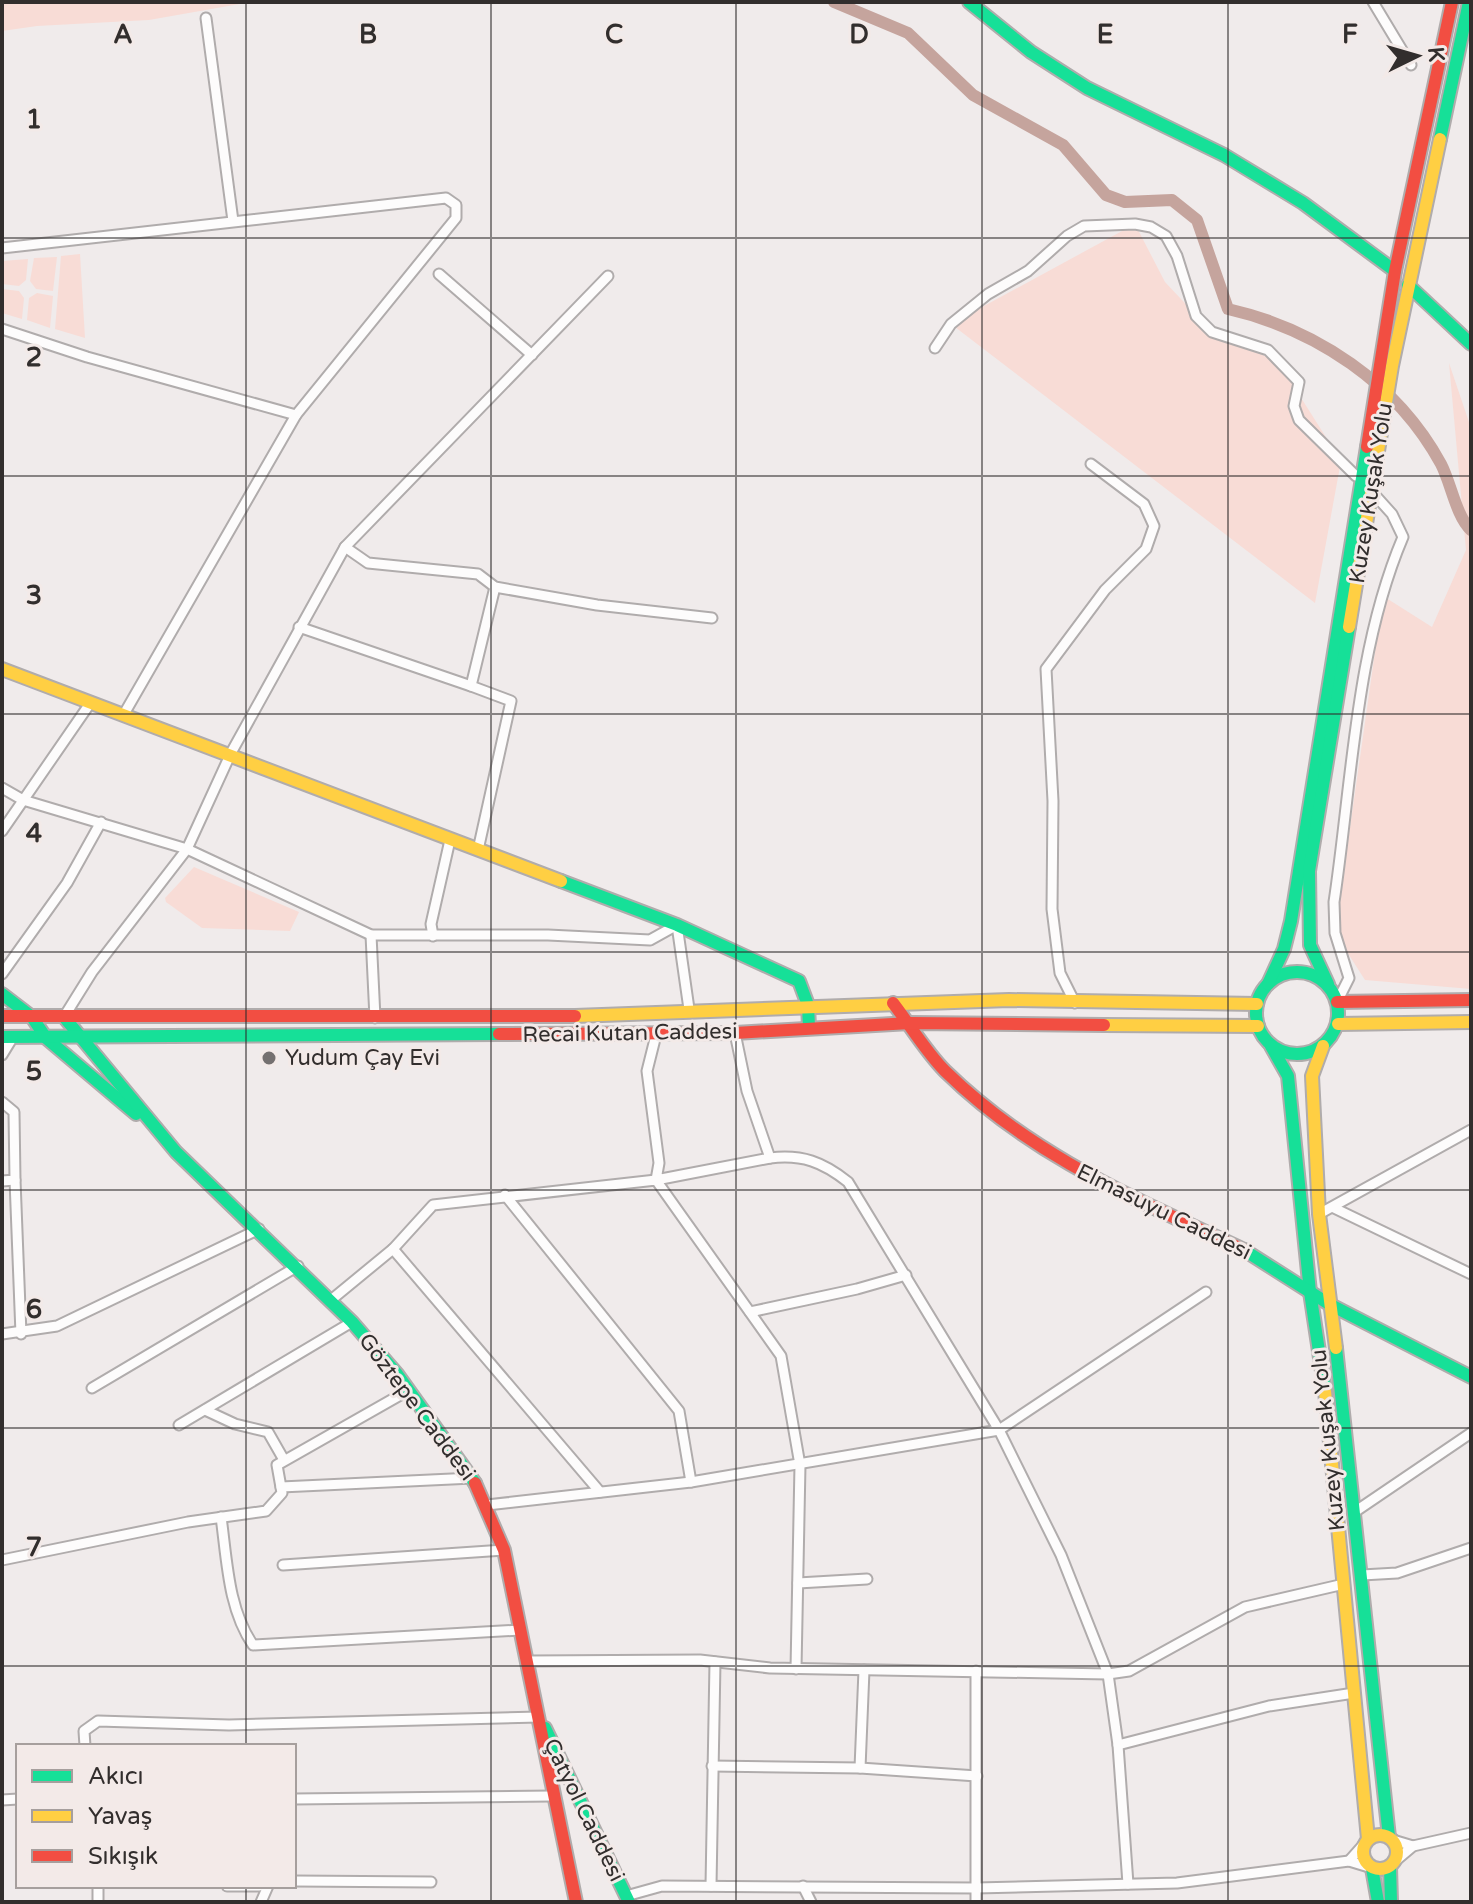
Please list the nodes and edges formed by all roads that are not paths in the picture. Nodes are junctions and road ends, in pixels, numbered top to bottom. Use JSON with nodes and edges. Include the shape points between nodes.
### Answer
{"nodes":[{"id":1,"x":969,"y":2,"type":"edge"},
{"id":2,"x":1373,"y":2,"type":"edge"},
{"id":3,"x":1452,"y":2,"type":"edge"},
{"id":4,"x":1469,"y":2,"type":"edge"},
{"id":5,"x":206,"y":18,"type":"dead end"},
{"id":6,"x":1411,"y":65,"type":"dead end"},
{"id":7,"x":233,"y":221,"type":"junction"},
{"id":8,"x":2,"y":248,"type":"edge"},
{"id":9,"x":1395,"y":271,"type":"junction"},
{"id":10,"x":439,"y":274,"type":"dead end"},
{"id":11,"x":608,"y":276,"type":"dead end"},
{"id":12,"x":1408,"y":285,"type":"junction"},
{"id":13,"x":2,"y":329,"type":"edge"},
{"id":14,"x":1471,"y":344,"type":"edge"},
{"id":15,"x":935,"y":348,"type":"dead end"},
{"id":16,"x":532,"y":355,"type":"junction"},
{"id":17,"x":296,"y":415,"type":"junction"},
{"id":18,"x":1091,"y":464,"type":"dead end"},
{"id":19,"x":1356,"y":476,"type":"dead end"},
{"id":20,"x":1374,"y":494,"type":"dead end"},
{"id":21,"x":345,"y":547,"type":"junction"},
{"id":22,"x":495,"y":587,"type":"junction"},
{"id":23,"x":712,"y":618,"type":"dead end"},
{"id":24,"x":299,"y":627,"type":"junction"},
{"id":25,"x":2,"y":669,"type":"edge"},
{"id":26,"x":471,"y":686,"type":"junction"},
{"id":27,"x":91,"y":702,"type":"junction"},
{"id":28,"x":124,"y":714,"type":"junction"},
{"id":29,"x":231,"y":753,"type":"junction"},
{"id":30,"x":2,"y":788,"type":"edge"},
{"id":31,"x":23,"y":800,"type":"junction"},
{"id":32,"x":101,"y":822,"type":"junction"},
{"id":33,"x":2,"y":831,"type":"edge"},
{"id":34,"x":450,"y":840,"type":"junction"},
{"id":35,"x":187,"y":849,"type":"junction"},
{"id":36,"x":478,"y":850,"type":"junction"},
{"id":37,"x":677,"y":925,"type":"junction"},
{"id":38,"x":371,"y":935,"type":"junction"},
{"id":39,"x":433,"y":936,"type":"junction"},
{"id":40,"x":2,"y":974,"type":"edge"},
{"id":41,"x":1268,"y":984,"type":"junction"},
{"id":42,"x":1328,"y":984,"type":"junction"},
{"id":43,"x":2,"y":994,"type":"edge"},
{"id":44,"x":1471,"y":1000,"type":"edge"},
{"id":45,"x":1337,"y":1002,"type":"junction"},
{"id":46,"x":893,"y":1003,"type":"junction"},
{"id":47,"x":1075,"y":1003,"type":"junction"},
{"id":48,"x":1257,"y":1004,"type":"junction"},
{"id":49,"x":808,"y":1005,"type":"junction"},
{"id":50,"x":689,"y":1009,"type":"junction"},
{"id":51,"x":2,"y":1016,"type":"edge"},
{"id":52,"x":32,"y":1017,"type":"junction"},
{"id":53,"x":64,"y":1017,"type":"junction"},
{"id":54,"x":375,"y":1018,"type":"junction"},
{"id":55,"x":1471,"y":1022,"type":"edge"},
{"id":56,"x":910,"y":1023,"type":"junction"},
{"id":57,"x":1338,"y":1024,"type":"junction"},
{"id":58,"x":1258,"y":1026,"type":"junction"},
{"id":59,"x":809,"y":1027,"type":"junction"},
{"id":60,"x":657,"y":1031,"type":"junction"},
{"id":61,"x":735,"y":1033,"type":"junction"},
{"id":62,"x":7,"y":1037,"type":"edge"},
{"id":63,"x":46,"y":1038,"type":"junction"},
{"id":64,"x":83,"y":1039,"type":"junction"},
{"id":65,"x":1271,"y":1046,"type":"junction"},
{"id":66,"x":1323,"y":1046,"type":"junction"},
{"id":67,"x":2,"y":1055,"type":"edge"},
{"id":68,"x":2,"y":1102,"type":"edge"},
{"id":69,"x":1471,"y":1130,"type":"edge"},
{"id":70,"x":176,"y":1152,"type":"junction"},
{"id":71,"x":770,"y":1158,"type":"junction"},
{"id":72,"x":15,"y":1180,"type":"junction"},
{"id":73,"x":656,"y":1180,"type":"junction"},
{"id":74,"x":2,"y":1181,"type":"edge"},
{"id":75,"x":505,"y":1195,"type":"junction"},
{"id":76,"x":1334,"y":1208,"type":"junction"},
{"id":77,"x":1319,"y":1214,"type":"junction"},
{"id":78,"x":259,"y":1229,"type":"junction"},
{"id":79,"x":393,"y":1249,"type":"junction"},
{"id":80,"x":298,"y":1266,"type":"junction"},
{"id":81,"x":1471,"y":1274,"type":"edge"},
{"id":82,"x":906,"y":1275,"type":"junction"},
{"id":83,"x":1206,"y":1292,"type":"dead end"},
{"id":84,"x":1310,"y":1292,"type":"junction"},
{"id":85,"x":331,"y":1300,"type":"junction"},
{"id":86,"x":1329,"y":1304,"type":"junction"},
{"id":87,"x":750,"y":1312,"type":"junction"},
{"id":88,"x":352,"y":1322,"type":"junction"},
{"id":89,"x":2,"y":1334,"type":"edge"},
{"id":90,"x":21,"y":1334,"type":"junction"},
{"id":91,"x":1471,"y":1377,"type":"edge"},
{"id":92,"x":92,"y":1388,"type":"dead end"},
{"id":93,"x":409,"y":1390,"type":"junction"},
{"id":94,"x":205,"y":1410,"type":"junction"},
{"id":95,"x":179,"y":1425,"type":"dead end"},
{"id":96,"x":999,"y":1430,"type":"junction"},
{"id":97,"x":1471,"y":1433,"type":"edge"},
{"id":98,"x":284,"y":1460,"type":"junction"},
{"id":99,"x":800,"y":1465,"type":"junction"},
{"id":100,"x":473,"y":1478,"type":"junction"},
{"id":101,"x":691,"y":1482,"type":"junction"},
{"id":102,"x":281,"y":1487,"type":"junction"},
{"id":103,"x":600,"y":1492,"type":"junction"},
{"id":104,"x":487,"y":1505,"type":"junction"},
{"id":105,"x":1356,"y":1511,"type":"junction"},
{"id":106,"x":221,"y":1517,"type":"junction"},
{"id":107,"x":1471,"y":1548,"type":"edge"},
{"id":108,"x":504,"y":1550,"type":"junction"},
{"id":109,"x":2,"y":1560,"type":"edge"},
{"id":110,"x":283,"y":1565,"type":"dead end"},
{"id":111,"x":1362,"y":1575,"type":"junction"},
{"id":112,"x":867,"y":1579,"type":"dead end"},
{"id":113,"x":798,"y":1583,"type":"junction"},
{"id":114,"x":1344,"y":1584,"type":"junction"},
{"id":115,"x":520,"y":1630,"type":"junction"},
{"id":116,"x":528,"y":1661,"type":"junction"},
{"id":117,"x":715,"y":1662,"type":"junction"},
{"id":118,"x":796,"y":1669,"type":"junction"},
{"id":119,"x":864,"y":1670,"type":"junction"},
{"id":120,"x":976,"y":1671,"type":"junction"},
{"id":121,"x":1108,"y":1674,"type":"junction"},
{"id":122,"x":1354,"y":1693,"type":"junction"},
{"id":123,"x":539,"y":1717,"type":"junction"},
{"id":124,"x":85,"y":1744,"type":"edge"},
{"id":125,"x":1118,"y":1745,"type":"junction"},
{"id":126,"x":712,"y":1766,"type":"junction"},
{"id":127,"x":860,"y":1768,"type":"junction"},
{"id":128,"x":977,"y":1776,"type":"junction"},
{"id":129,"x":552,"y":1796,"type":"junction"},
{"id":130,"x":296,"y":1799,"type":"edge"},
{"id":131,"x":1471,"y":1833,"type":"edge"},
{"id":132,"x":1391,"y":1839,"type":"junction"},
{"id":133,"x":1367,"y":1841,"type":"junction"},
{"id":134,"x":1413,"y":1846,"type":"junction"},
{"id":135,"x":1349,"y":1861,"type":"junction"},
{"id":136,"x":1392,"y":1864,"type":"junction"},
{"id":137,"x":1372,"y":1868,"type":"junction"},
{"id":138,"x":296,"y":1881,"type":"edge"},
{"id":139,"x":431,"y":1882,"type":"dead end"},
{"id":140,"x":1375,"y":1883,"type":"junction"},
{"id":141,"x":1128,"y":1884,"type":"junction"},
{"id":142,"x":711,"y":1886,"type":"junction"},
{"id":143,"x":803,"y":1886,"type":"junction"},
{"id":144,"x":976,"y":1888,"type":"junction"},
{"id":145,"x":627,"y":1899,"type":"edge"},
{"id":146,"x":576,"y":1902,"type":"edge"},
{"id":147,"x":811,"y":1902,"type":"edge"},
{"id":148,"x":976,"y":1902,"type":"edge"},
{"id":149,"x":1378,"y":1902,"type":"edge"},
{"id":150,"x":1391,"y":1902,"type":"edge"}],
"edges":[{"from":1,"to":9,"type":"main road","via":[[1087,88],[1224,155],[1303,203]]},
{"from":2,"to":6,"type":"street"},
{"from":3,"to":9,"type":"main road","name":"Kuzey Kuşak Yolu"},
{"from":4,"to":12,"type":"main road","name":"Kuzey Kuşak Yolu"},
{"from":5,"to":7,"type":"street"},
{"from":7,"to":8,"type":"street"},
{"from":7,"to":17,"type":"street","via":[[446,198],[456,205],[456,218]]},
{"from":9,"to":41,"type":"main road","name":"Kuzey Kuşak Yolu","via":[[1291,921]]},
{"from":10,"to":16,"type":"street"},
{"from":11,"to":16,"type":"street"},
{"from":12,"to":14,"type":"main road"},
{"from":12,"to":42,"type":"main road","name":"Kuzey Kuşak Yolu","via":[[1309,871],[1306,924],[1314,958]]},
{"from":13,"to":17,"type":"street"},
{"from":15,"to":19,"type":"street","via":[[951,324],[1084,226],[1151,227],[1166,236],[1177,256],[1196,316],[1212,332],[1259,345],[1289,367],[1299,382],[1294,406],[1299,420]]},
{"from":16,"to":21,"type":"street"},
{"from":17,"to":28,"type":"street"},
{"from":18,"to":47,"type":"street","via":[[1144,504],[1154,526],[1146,549],[1105,590],[1046,669],[1052,909],[1060,973]]},
{"from":20,"to":45,"type":"street","via":[[1403,537],[1387,578],[1361,702],[1334,902],[1335,933],[1349,978]]},
{"from":21,"to":22,"type":"street","via":[[368,563],[478,574]]},
{"from":21,"to":24,"type":"street"},
{"from":22,"to":23,"type":"street"},
{"from":22,"to":26,"type":"street"},
{"from":24,"to":26,"type":"street"},
{"from":24,"to":29,"type":"street"},
{"from":25,"to":27,"type":"main road"},
{"from":26,"to":36,"type":"street","via":[[511,701]]},
{"from":27,"to":28,"type":"main road"},
{"from":27,"to":31,"type":"street"},
{"from":28,"to":29,"type":"main road"},
{"from":29,"to":34,"type":"main road"},
{"from":29,"to":35,"type":"street"},
{"from":30,"to":31,"type":"street"},
{"from":31,"to":32,"type":"street"},
{"from":31,"to":33,"type":"street"},
{"from":32,"to":35,"type":"street"},
{"from":32,"to":40,"type":"street","via":[[67,883]]},
{"from":34,"to":36,"type":"main road"},
{"from":34,"to":39,"type":"street","via":[[431,924]]},
{"from":35,"to":38,"type":"street"},
{"from":35,"to":53,"type":"street"},
{"from":36,"to":37,"type":"main road"},
{"from":37,"to":39,"type":"street","via":[[650,940]]},
{"from":37,"to":49,"type":"main road","via":[[799,981]]},
{"from":37,"to":50,"type":"street"},
{"from":38,"to":39,"type":"street"},
{"from":38,"to":54,"type":"street"},
{"from":41,"to":42,"type":"main road","via":[[1291,972],[1317,976]]},
{"from":41,"to":48,"type":"main road"},
{"from":42,"to":45,"type":"main road"},
{"from":43,"to":52,"type":"main road"},
{"from":44,"to":45,"type":"main road"},
{"from":45,"to":57,"type":"main road"},
{"from":46,"to":47,"type":"main road","name":"Recai Kutan Caddesi"},
{"from":46,"to":49,"type":"main road","name":"Recai Kutan Caddesi"},
{"from":46,"to":56,"type":"main road","name":"Elmasuyu Caddesi"},
{"from":47,"to":48,"type":"main road","name":"Recai Kutan Caddesi"},
{"from":48,"to":58,"type":"main road"},
{"from":49,"to":50,"type":"main road","name":"Recai Kutan Caddesi"},
{"from":49,"to":59,"type":"main road"},
{"from":50,"to":54,"type":"main road","name":"Recai Kutan Caddesi","via":[[555,1017]]},
{"from":51,"to":52,"type":"main road","name":"Recai Kutan Caddesi"},
{"from":52,"to":53,"type":"main road","name":"Recai Kutan Caddesi"},
{"from":52,"to":63,"type":"main road"},
{"from":53,"to":54,"type":"main road","name":"Recai Kutan Caddesi"},
{"from":53,"to":64,"type":"main road","name":"Göztepe Caddesi"},
{"from":55,"to":57,"type":"main road"},
{"from":56,"to":58,"type":"main road","name":"Recai Kutan Caddesi"},
{"from":56,"to":59,"type":"main road","name":"Recai Kutan Caddesi"},
{"from":56,"to":84,"type":"main road","name":"Elmasuyu Caddesi","via":[[944,1070],[1028,1141],[1089,1178],[1244,1250]]},
{"from":57,"to":66,"type":"main road"},
{"from":58,"to":65,"type":"main road"},
{"from":59,"to":61,"type":"main road","name":"Recai Kutan Caddesi"},
{"from":60,"to":61,"type":"main road","name":"Recai Kutan Caddesi"},
{"from":60,"to":64,"type":"main road","name":"Recai Kutan Caddesi"},
{"from":60,"to":73,"type":"street","via":[[647,1071],[659,1163]]},
{"from":61,"to":71,"type":"street","via":[[747,1091]]},
{"from":62,"to":63,"type":"main road","name":"Recai Kutan Caddesi"},
{"from":62,"to":67,"type":"street"},
{"from":63,"to":64,"type":"main road","name":"Recai Kutan Caddesi"},
{"from":63,"to":70,"type":"main road","via":[[112,1090]]},
{"from":64,"to":70,"type":"main road","name":"Göztepe Caddesi"},
{"from":65,"to":66,"type":"main road","via":[[1297,1055]]},
{"from":65,"to":84,"type":"main road","name":"Kuzey Kuşak Yolu","via":[[1288,1076]]},
{"from":66,"to":77,"type":"main road","name":"Kuzey Kuşak Yolu","via":[[1312,1076]]},
{"from":68,"to":72,"type":"street","via":[[14,1112]]},
{"from":69,"to":76,"type":"street"},
{"from":70,"to":78,"type":"main road","name":"Göztepe Caddesi"},
{"from":71,"to":73,"type":"street"},
{"from":71,"to":82,"type":"street","via":[[808,1159],[848,1182]]},
{"from":72,"to":74,"type":"street"},
{"from":72,"to":90,"type":"street"},
{"from":73,"to":75,"type":"street"},
{"from":73,"to":87,"type":"street"},
{"from":75,"to":79,"type":"street","via":[[433,1205]]},
{"from":75,"to":101,"type":"street","via":[[679,1411]]},
{"from":76,"to":77,"type":"street"},
{"from":76,"to":81,"type":"street"},
{"from":77,"to":86,"type":"main road","name":"Kuzey Kuşak Yolu"},
{"from":78,"to":80,"type":"main road","name":"Göztepe Caddesi"},
{"from":78,"to":90,"type":"street","via":[[57,1326]]},
{"from":79,"to":85,"type":"street"},
{"from":79,"to":103,"type":"street"},
{"from":80,"to":85,"type":"main road","name":"Göztepe Caddesi"},
{"from":80,"to":92,"type":"street"},
{"from":82,"to":87,"type":"street"},
{"from":82,"to":96,"type":"street"},
{"from":83,"to":96,"type":"street"},
{"from":84,"to":86,"type":"main road","name":"Elmasuyu Caddesi"},
{"from":84,"to":114,"type":"main road","name":"Kuzey Kuşak Yolu"},
{"from":85,"to":88,"type":"main road","name":"Göztepe Caddesi"},
{"from":86,"to":91,"type":"main road","name":"Elmasuyu Caddesi"},
{"from":86,"to":105,"type":"main road","name":"Kuzey Kuşak Yolu"},
{"from":87,"to":99,"type":"street","via":[[781,1356]]},
{"from":88,"to":93,"type":"main road","name":"Göztepe Caddesi"},
{"from":88,"to":94,"type":"street"},
{"from":89,"to":90,"type":"street"},
{"from":93,"to":98,"type":"street"},
{"from":93,"to":100,"type":"main road","name":"Göztepe Caddesi"},
{"from":94,"to":95,"type":"street"},
{"from":94,"to":98,"type":"street","via":[[268,1432]]},
{"from":96,"to":99,"type":"street"},
{"from":96,"to":121,"type":"street","via":[[1061,1555]]},
{"from":97,"to":105,"type":"street"},
{"from":98,"to":102,"type":"street","via":[[277,1465]]},
{"from":99,"to":101,"type":"street"},
{"from":99,"to":113,"type":"street"},
{"from":100,"to":102,"type":"street"},
{"from":100,"to":104,"type":"main road","name":"Göztepe Caddesi"},
{"from":101,"to":103,"type":"street"},
{"from":102,"to":106,"type":"street","via":[[282,1493],[266,1511]]},
{"from":103,"to":104,"type":"street"},
{"from":104,"to":108,"type":"main road","name":"Göztepe Caddesi"},
{"from":105,"to":111,"type":"main road","name":"Kuzey Kuşak Yolu"},
{"from":106,"to":109,"type":"street"},
{"from":106,"to":115,"type":"street","via":[[232,1593],[242,1629],[253,1645]]},
{"from":107,"to":111,"type":"street","via":[[1397,1573]]},
{"from":108,"to":110,"type":"street"},
{"from":108,"to":115,"type":"main road","name":"Göztepe Caddesi"},
{"from":111,"to":132,"type":"main road","name":"Kuzey Kuşak Yolu"},
{"from":112,"to":113,"type":"street"},
{"from":113,"to":118,"type":"street"},
{"from":114,"to":121,"type":"street","via":[[1245,1607],[1129,1671]]},
{"from":114,"to":122,"type":"main road","name":"Kuzey Kuşak Yolu"},
{"from":115,"to":116,"type":"main road","name":"Göztepe Caddesi"},
{"from":116,"to":117,"type":"street"},
{"from":116,"to":123,"type":"main road","name":"Göztepe Caddesi"},
{"from":117,"to":118,"type":"street"},
{"from":117,"to":126,"type":"street"},
{"from":118,"to":119,"type":"street"},
{"from":119,"to":120,"type":"street"},
{"from":119,"to":127,"type":"street"},
{"from":120,"to":121,"type":"street"},
{"from":120,"to":128,"type":"street"},
{"from":121,"to":125,"type":"street"},
{"from":122,"to":125,"type":"street","via":[[1269,1706]]},
{"from":122,"to":133,"type":"main road","name":"Kuzey Kuşak Yolu"},
{"from":123,"to":124,"type":"street","via":[[229,1725],[98,1721],[84,1731]]},
{"from":123,"to":129,"type":"main road","name":"Göztepe Caddesi"},
{"from":123,"to":145,"type":"main road","name":"Çatyol Caddesi"},
{"from":125,"to":141,"type":"street"},
{"from":126,"to":127,"type":"street"},
{"from":126,"to":142,"type":"street"},
{"from":127,"to":128,"type":"street"},
{"from":128,"to":144,"type":"street"},
{"from":129,"to":130,"type":"street"},
{"from":129,"to":146,"type":"main road","name":"Göztepe Caddesi"},
{"from":131,"to":134,"type":"street"},
{"from":132,"to":133,"type":"main road","via":[[1378,1834]]},
{"from":132,"to":134,"type":"street"},
{"from":132,"to":136,"type":"main road","via":[[1397,1851]]},
{"from":133,"to":135,"type":"street"},
{"from":133,"to":137,"type":"main road","via":[[1364,1859]]},
{"from":134,"to":136,"type":"street"},
{"from":135,"to":137,"type":"street"},
{"from":135,"to":140,"type":"street"},
{"from":135,"to":141,"type":"street","via":[[1177,1883]]},
{"from":136,"to":137,"type":"main road"},
{"from":136,"to":150,"type":"main road"},
{"from":137,"to":140,"type":"main road"},
{"from":138,"to":139,"type":"street"},
{"from":140,"to":149,"type":"main road"},
{"from":141,"to":144,"type":"street"},
{"from":142,"to":143,"type":"street"},
{"from":142,"to":145,"type":"street","via":[[662,1886]]},
{"from":143,"to":144,"type":"street"},
{"from":143,"to":147,"type":"street"},
{"from":144,"to":148,"type":"street"}]}
